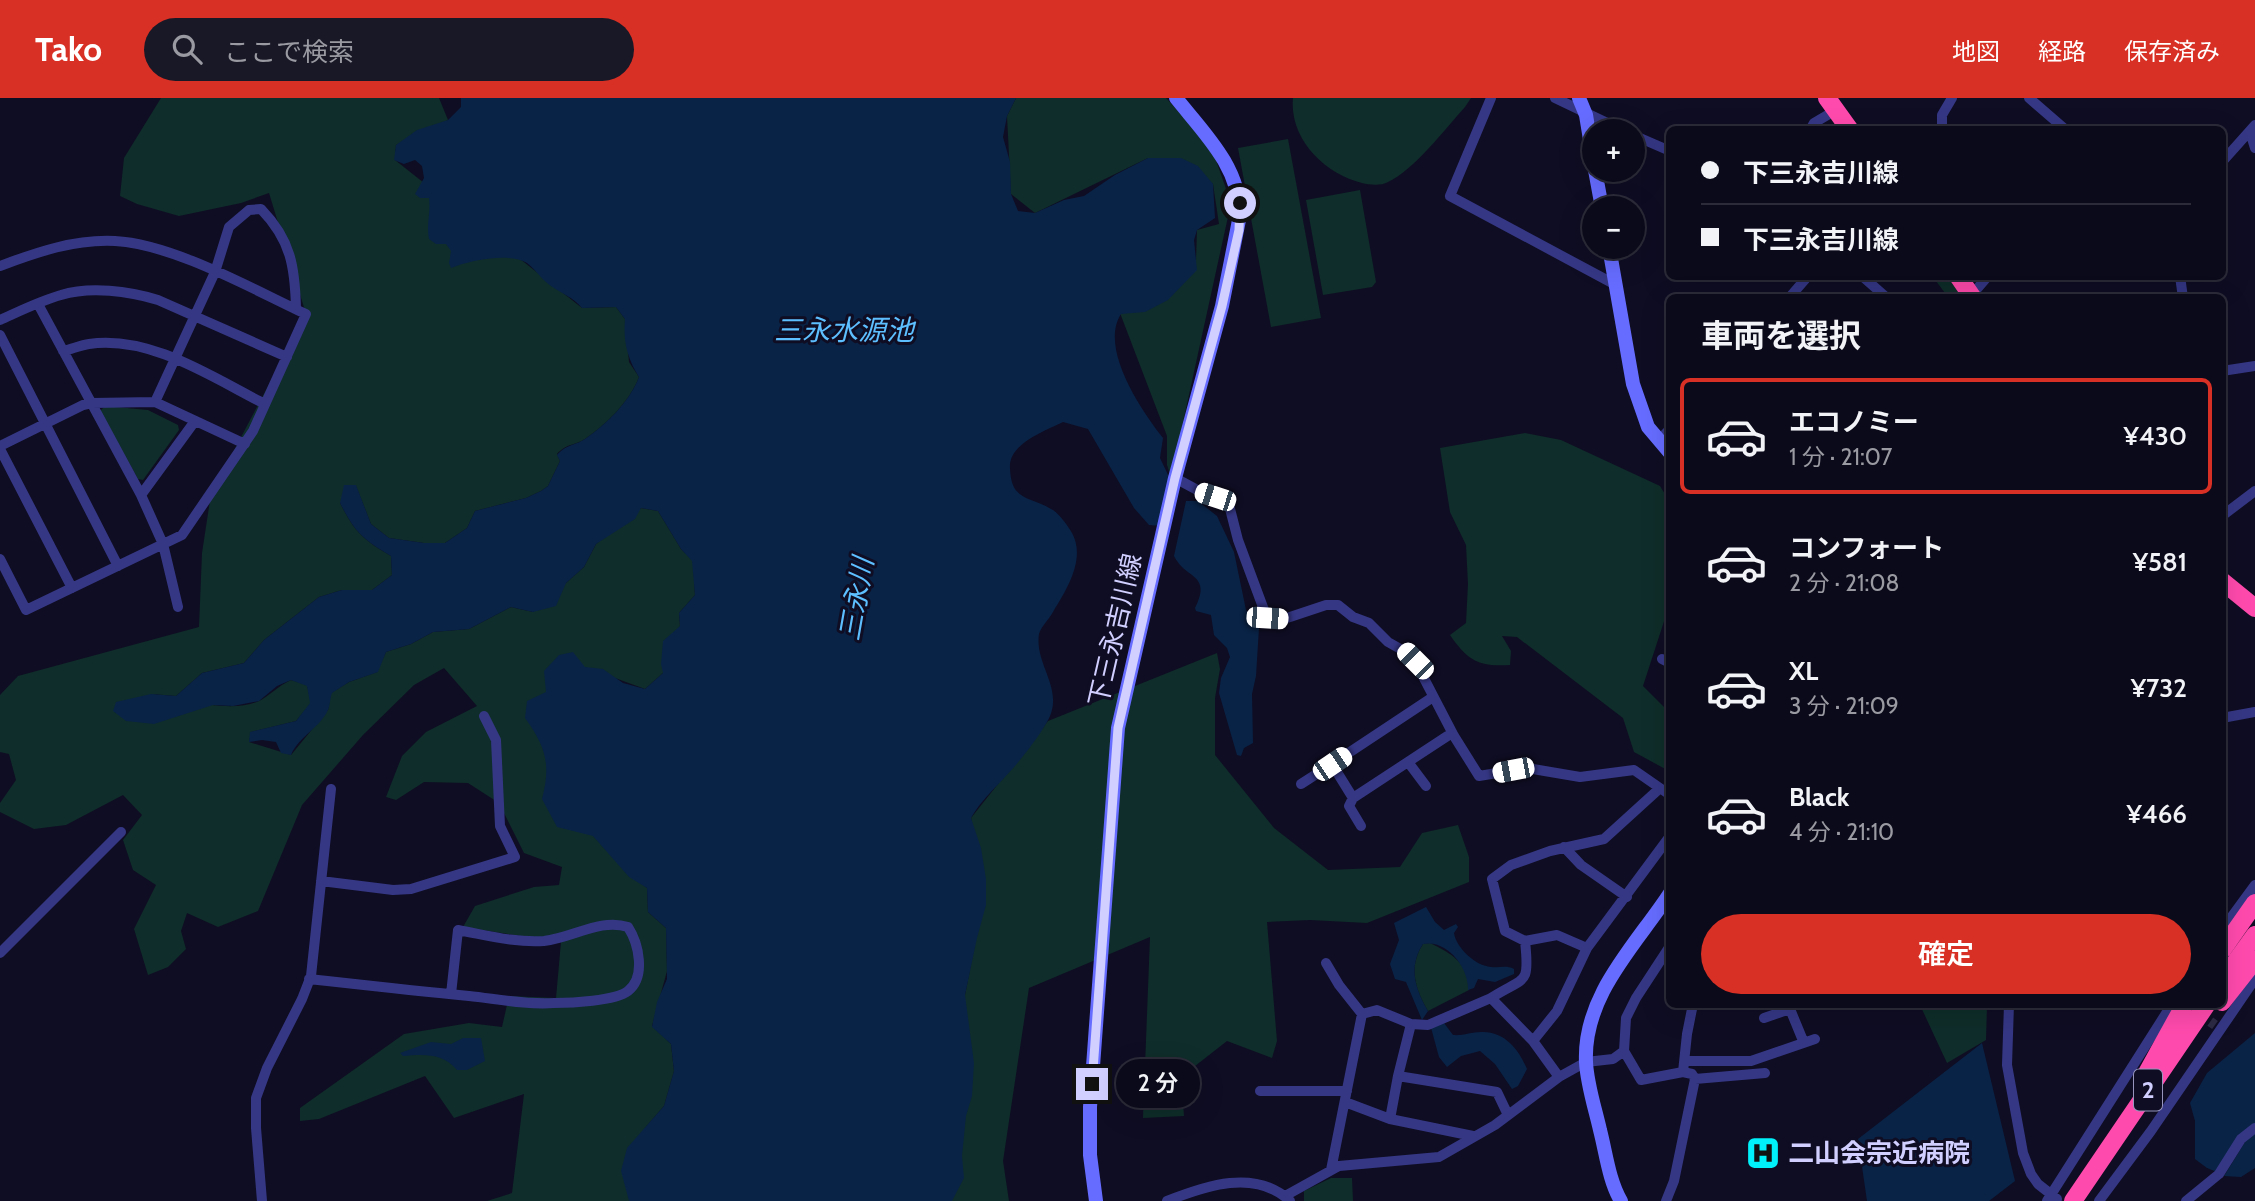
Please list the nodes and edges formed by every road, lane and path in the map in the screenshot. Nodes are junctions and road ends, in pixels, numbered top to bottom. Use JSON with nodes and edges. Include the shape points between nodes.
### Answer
{"nodes":[{"id":1,"x":1176,"y":98,"type":"edge"},
{"id":2,"x":1491,"y":98,"type":"edge"},
{"id":3,"x":1555,"y":98,"type":"edge"},
{"id":4,"x":1579,"y":98,"type":"edge"},
{"id":5,"x":1952,"y":98,"type":"edge"},
{"id":6,"x":2029,"y":98,"type":"edge"},
{"id":7,"x":1832,"y":104,"type":"edge"},
{"id":8,"x":1586,"y":115,"type":"junction"},
{"id":9,"x":1587,"y":119,"type":"edge"},
{"id":10,"x":1596,"y":119,"type":"edge"},
{"id":11,"x":1812,"y":126,"type":"edge"},
{"id":12,"x":1847,"y":126,"type":"edge"},
{"id":13,"x":1942,"y":126,"type":"edge"},
{"id":14,"x":2061,"y":126,"type":"edge"},
{"id":15,"x":2252,"y":128,"type":"edge"},
{"id":16,"x":1645,"y":140,"type":"edge"},
{"id":17,"x":2255,"y":148,"type":"edge"},
{"id":18,"x":1666,"y":149,"type":"edge"},
{"id":19,"x":2226,"y":157,"type":"edge"},
{"id":20,"x":1611,"y":259,"type":"edge"},
{"id":21,"x":0,"y":266,"type":"edge"},
{"id":22,"x":215,"y":272,"type":"junction"},
{"id":23,"x":1805,"y":280,"type":"edge"},
{"id":24,"x":1867,"y":280,"type":"edge"},
{"id":25,"x":1985,"y":280,"type":"edge"},
{"id":26,"x":1616,"y":285,"type":"junction"},
{"id":27,"x":1792,"y":294,"type":"edge"},
{"id":28,"x":1882,"y":294,"type":"edge"},
{"id":29,"x":1973,"y":294,"type":"edge"},
{"id":30,"x":38,"y":304,"type":"junction"},
{"id":31,"x":296,"y":309,"type":"junction"},
{"id":32,"x":195,"y":316,"type":"junction"},
{"id":33,"x":0,"y":320,"type":"edge"},
{"id":34,"x":0,"y":335,"type":"edge"},
{"id":35,"x":63,"y":351,"type":"junction"},
{"id":36,"x":287,"y":357,"type":"junction"},
{"id":37,"x":174,"y":359,"type":"junction"},
{"id":38,"x":2255,"y":366,"type":"edge"},
{"id":39,"x":2226,"y":370,"type":"edge"},
{"id":40,"x":155,"y":402,"type":"junction"},
{"id":41,"x":92,"y":403,"type":"junction"},
{"id":42,"x":265,"y":404,"type":"junction"},
{"id":43,"x":195,"y":421,"type":"junction"},
{"id":44,"x":44,"y":423,"type":"junction"},
{"id":45,"x":1666,"y":433,"type":"edge"},
{"id":46,"x":1659,"y":440,"type":"junction"},
{"id":47,"x":245,"y":444,"type":"junction"},
{"id":48,"x":0,"y":448,"type":"edge"},
{"id":49,"x":1666,"y":448,"type":"edge"},
{"id":50,"x":1175,"y":478,"type":"junction"},
{"id":51,"x":2255,"y":491,"type":"edge"},
{"id":52,"x":141,"y":495,"type":"junction"},
{"id":53,"x":2226,"y":513,"type":"edge"},
{"id":54,"x":163,"y":544,"type":"junction"},
{"id":55,"x":0,"y":559,"type":"edge"},
{"id":56,"x":118,"y":566,"type":"junction"},
{"id":57,"x":2226,"y":584,"type":"edge"},
{"id":58,"x":72,"y":588,"type":"junction"},
{"id":59,"x":178,"y":607,"type":"dead end"},
{"id":60,"x":2255,"y":607,"type":"edge"},
{"id":61,"x":1433,"y":697,"type":"junction"},
{"id":62,"x":2255,"y":712,"type":"edge"},
{"id":63,"x":484,"y":716,"type":"dead end"},
{"id":64,"x":2226,"y":717,"type":"edge"},
{"id":65,"x":1452,"y":733,"type":"junction"},
{"id":66,"x":1408,"y":762,"type":"junction"},
{"id":67,"x":1332,"y":764,"type":"junction"},
{"id":68,"x":1301,"y":784,"type":"dead end"},
{"id":69,"x":1426,"y":786,"type":"dead end"},
{"id":70,"x":331,"y":789,"type":"dead end"},
{"id":71,"x":1660,"y":789,"type":"junction"},
{"id":72,"x":1666,"y":793,"type":"edge"},
{"id":73,"x":1353,"y":798,"type":"junction"},
{"id":74,"x":1361,"y":826,"type":"dead end"},
{"id":75,"x":121,"y":832,"type":"dead end"},
{"id":76,"x":1666,"y":842,"type":"edge"},
{"id":77,"x":1564,"y":847,"type":"junction"},
{"id":78,"x":321,"y":881,"type":"junction"},
{"id":79,"x":2255,"y":885,"type":"edge"},
{"id":80,"x":1627,"y":897,"type":"junction"},
{"id":81,"x":1666,"y":903,"type":"edge"},
{"id":82,"x":2255,"y":903,"type":"edge"},
{"id":83,"x":2226,"y":925,"type":"edge"},
{"id":84,"x":2255,"y":934,"type":"edge"},
{"id":85,"x":1525,"y":941,"type":"junction"},
{"id":86,"x":2226,"y":944,"type":"edge"},
{"id":87,"x":1587,"y":948,"type":"junction"},
{"id":88,"x":1666,"y":952,"type":"edge"},
{"id":89,"x":0,"y":953,"type":"edge"},
{"id":90,"x":2255,"y":960,"type":"edge"},
{"id":91,"x":1326,"y":963,"type":"dead end"},
{"id":92,"x":2226,"y":975,"type":"edge"},
{"id":93,"x":309,"y":979,"type":"junction"},
{"id":94,"x":2255,"y":979,"type":"edge"},
{"id":95,"x":452,"y":994,"type":"junction"},
{"id":96,"x":1491,"y":998,"type":"junction"},
{"id":97,"x":2226,"y":998,"type":"edge"},
{"id":98,"x":1692,"y":1008,"type":"edge"},
{"id":99,"x":2009,"y":1008,"type":"edge"},
{"id":100,"x":2170,"y":1008,"type":"edge"},
{"id":101,"x":2183,"y":1008,"type":"edge"},
{"id":102,"x":2204,"y":1008,"type":"edge"},
{"id":103,"x":2218,"y":1008,"type":"edge"},
{"id":104,"x":1362,"y":1014,"type":"junction"},
{"id":105,"x":1764,"y":1017,"type":"dead end"},
{"id":106,"x":1411,"y":1024,"type":"junction"},
{"id":107,"x":1815,"y":1039,"type":"dead end"},
{"id":108,"x":1533,"y":1041,"type":"junction"},
{"id":109,"x":1804,"y":1043,"type":"junction"},
{"id":110,"x":1624,"y":1051,"type":"junction"},
{"id":111,"x":1685,"y":1061,"type":"junction"},
{"id":112,"x":1586,"y":1062,"type":"junction"},
{"id":113,"x":1683,"y":1072,"type":"junction"},
{"id":114,"x":1765,"y":1073,"type":"dead end"},
{"id":115,"x":1398,"y":1076,"type":"junction"},
{"id":116,"x":1559,"y":1077,"type":"junction"},
{"id":117,"x":1695,"y":1079,"type":"junction"},
{"id":118,"x":2151,"y":1086,"type":"junction"},
{"id":119,"x":1260,"y":1091,"type":"dead end"},
{"id":120,"x":1347,"y":1091,"type":"junction"},
{"id":121,"x":1345,"y":1102,"type":"junction"},
{"id":122,"x":1508,"y":1115,"type":"junction"},
{"id":123,"x":1390,"y":1119,"type":"junction"},
{"id":124,"x":2255,"y":1128,"type":"edge"},
{"id":125,"x":1473,"y":1136,"type":"junction"},
{"id":126,"x":1331,"y":1170,"type":"junction"},
{"id":127,"x":2090,"y":1175,"type":"junction"},
{"id":128,"x":1288,"y":1199,"type":"edge"},
{"id":129,"x":2057,"y":1199,"type":"edge"},
{"id":130,"x":262,"y":1201,"type":"edge"},
{"id":131,"x":1096,"y":1201,"type":"edge"},
{"id":132,"x":1167,"y":1201,"type":"edge"},
{"id":133,"x":1621,"y":1201,"type":"edge"},
{"id":134,"x":1666,"y":1201,"type":"edge"},
{"id":135,"x":2099,"y":1201,"type":"edge"},
{"id":136,"x":2186,"y":1201,"type":"edge"}],
"edges":[{"from":1,"to":50,"type":"main road","name":"下三永吉川線","via":[[1233,174],[1240,215],[1222,306]]},
{"from":2,"to":26,"type":"street","via":[[1450,196]]},
{"from":3,"to":8,"type":"street"},
{"from":4,"to":8,"type":"main road"},
{"from":5,"to":13,"type":"street"},
{"from":6,"to":14,"type":"street"},
{"from":7,"to":11,"type":"street"},
{"from":7,"to":12,"type":"highway"},
{"from":8,"to":9,"type":"main road"},
{"from":8,"to":10,"type":"street"},
{"from":15,"to":17,"type":"street"},
{"from":15,"to":19,"type":"street"},
{"from":16,"to":18,"type":"street"},
{"from":20,"to":26,"type":"main road"},
{"from":21,"to":22,"type":"street","via":[[71,243],[113,240],[153,248]]},
{"from":22,"to":31,"type":"street"},
{"from":22,"to":31,"type":"street","via":[[229,227],[249,210],[261,209],[289,253]]},
{"from":22,"to":32,"type":"street"},
{"from":23,"to":27,"type":"street"},
{"from":24,"to":28,"type":"street"},
{"from":25,"to":29,"type":"street"},
{"from":26,"to":46,"type":"main road","via":[[1633,384],[1648,427]]},
{"from":30,"to":32,"type":"street","via":[[62,294],[88,291],[138,294]]},
{"from":30,"to":33,"type":"street"},
{"from":30,"to":35,"type":"street"},
{"from":31,"to":36,"type":"street","via":[[306,314]]},
{"from":32,"to":36,"type":"street"},
{"from":32,"to":37,"type":"street"},
{"from":34,"to":44,"type":"street"},
{"from":35,"to":37,"type":"street","via":[[117,344]]},
{"from":35,"to":41,"type":"street"},
{"from":36,"to":42,"type":"street"},
{"from":37,"to":40,"type":"street"},
{"from":37,"to":42,"type":"street"},
{"from":38,"to":39,"type":"street"},
{"from":40,"to":41,"type":"street"},
{"from":40,"to":43,"type":"street"},
{"from":41,"to":44,"type":"street"},
{"from":41,"to":52,"type":"street"},
{"from":42,"to":47,"type":"street"},
{"from":43,"to":47,"type":"street"},
{"from":43,"to":52,"type":"street"},
{"from":44,"to":48,"type":"street"},
{"from":44,"to":56,"type":"street"},
{"from":45,"to":46,"type":"street"},
{"from":46,"to":49,"type":"main road"},
{"from":47,"to":54,"type":"street","via":[[182,535]]},
{"from":48,"to":58,"type":"street"},
{"from":50,"to":61,"type":"street","via":[[1228,501],[1267,618],[1284,620],[1338,605],[1404,650],[1415,661]]},
{"from":50,"to":131,"type":"main road","name":"下三永吉川線","via":[[1118,728],[1090,1107]]},
{"from":51,"to":53,"type":"street"},
{"from":52,"to":54,"type":"street"},
{"from":54,"to":56,"type":"street"},
{"from":54,"to":59,"type":"street"},
{"from":55,"to":58,"type":"street","via":[[26,610]]},
{"from":56,"to":58,"type":"street"},
{"from":57,"to":60,"type":"highway"},
{"from":61,"to":65,"type":"street"},
{"from":61,"to":67,"type":"street"},
{"from":62,"to":64,"type":"street"},
{"from":63,"to":78,"type":"street","via":[[497,748],[500,826],[515,857],[411,889]]},
{"from":65,"to":66,"type":"street"},
{"from":65,"to":71,"type":"street","via":[[1479,776],[1527,768],[1580,777],[1634,770]]},
{"from":66,"to":69,"type":"street"},
{"from":66,"to":73,"type":"street"},
{"from":67,"to":68,"type":"street"},
{"from":67,"to":73,"type":"street"},
{"from":70,"to":78,"type":"street"},
{"from":71,"to":72,"type":"street"},
{"from":71,"to":77,"type":"street","via":[[1604,839]]},
{"from":73,"to":74,"type":"street","via":[[1349,806]]},
{"from":75,"to":89,"type":"street"},
{"from":76,"to":80,"type":"street"},
{"from":77,"to":80,"type":"street","via":[[1581,865]]},
{"from":77,"to":85,"type":"street","via":[[1511,866],[1492,879],[1505,931]]},
{"from":78,"to":93,"type":"street"},
{"from":79,"to":83,"type":"street"},
{"from":80,"to":87,"type":"street"},
{"from":81,"to":112,"type":"main road","via":[[1606,983],[1593,1015]]},
{"from":82,"to":86,"type":"highway"},
{"from":84,"to":92,"type":"highway"},
{"from":85,"to":87,"type":"street","via":[[1557,935]]},
{"from":85,"to":96,"type":"street","via":[[1527,975],[1521,983]]},
{"from":87,"to":108,"type":"street","via":[[1557,1012]]},
{"from":88,"to":110,"type":"street","via":[[1626,1018]]},
{"from":90,"to":97,"type":"highway"},
{"from":91,"to":104,"type":"street"},
{"from":93,"to":95,"type":"street"},
{"from":93,"to":130,"type":"street","via":[[256,1098]]},
{"from":94,"to":135,"type":"street"},
{"from":95,"to":95,"type":"street","via":[[553,1004],[614,997],[635,983],[637,949],[628,927],[618,924],[522,942],[458,930]]},
{"from":96,"to":106,"type":"street","via":[[1428,1025]]},
{"from":96,"to":108,"type":"street"},
{"from":98,"to":111,"type":"street"},
{"from":99,"to":129,"type":"street","via":[[2007,1065],[2023,1153],[2038,1184]]},
{"from":100,"to":129,"type":"street"},
{"from":101,"to":127,"type":"highway"},
{"from":102,"to":118,"type":"highway","number":"2"},
{"from":103,"to":118,"type":"highway","via":[[2168,1073]]},
{"from":104,"to":106,"type":"street","via":[[1377,1010]]},
{"from":104,"to":120,"type":"street"},
{"from":105,"to":109,"type":"street","via":[[1790,1009]]},
{"from":106,"to":115,"type":"street"},
{"from":107,"to":109,"type":"street"},
{"from":108,"to":116,"type":"street"},
{"from":109,"to":111,"type":"street","via":[[1751,1061]]},
{"from":110,"to":112,"type":"street","via":[[1613,1059]]},
{"from":110,"to":113,"type":"street","via":[[1641,1080]]},
{"from":111,"to":113,"type":"street"},
{"from":112,"to":116,"type":"street"},
{"from":112,"to":133,"type":"main road"},
{"from":113,"to":117,"type":"street"},
{"from":114,"to":117,"type":"street"},
{"from":115,"to":122,"type":"street","via":[[1497,1093]]},
{"from":115,"to":123,"type":"street"},
{"from":116,"to":122,"type":"street"},
{"from":117,"to":134,"type":"street"},
{"from":118,"to":127,"type":"highway","number":"2"},
{"from":119,"to":120,"type":"street"},
{"from":120,"to":121,"type":"street"},
{"from":121,"to":123,"type":"street"},
{"from":121,"to":126,"type":"street"},
{"from":122,"to":125,"type":"street"},
{"from":123,"to":125,"type":"street"},
{"from":124,"to":136,"type":"street","via":[[2241,1139],[2219,1174]]},
{"from":125,"to":126,"type":"street","via":[[1439,1157]]},
{"from":126,"to":128,"type":"street"},
{"from":127,"to":129,"type":"highway","number":"2"},
{"from":128,"to":132,"type":"street","via":[[1263,1186],[1224,1182]]}]}
